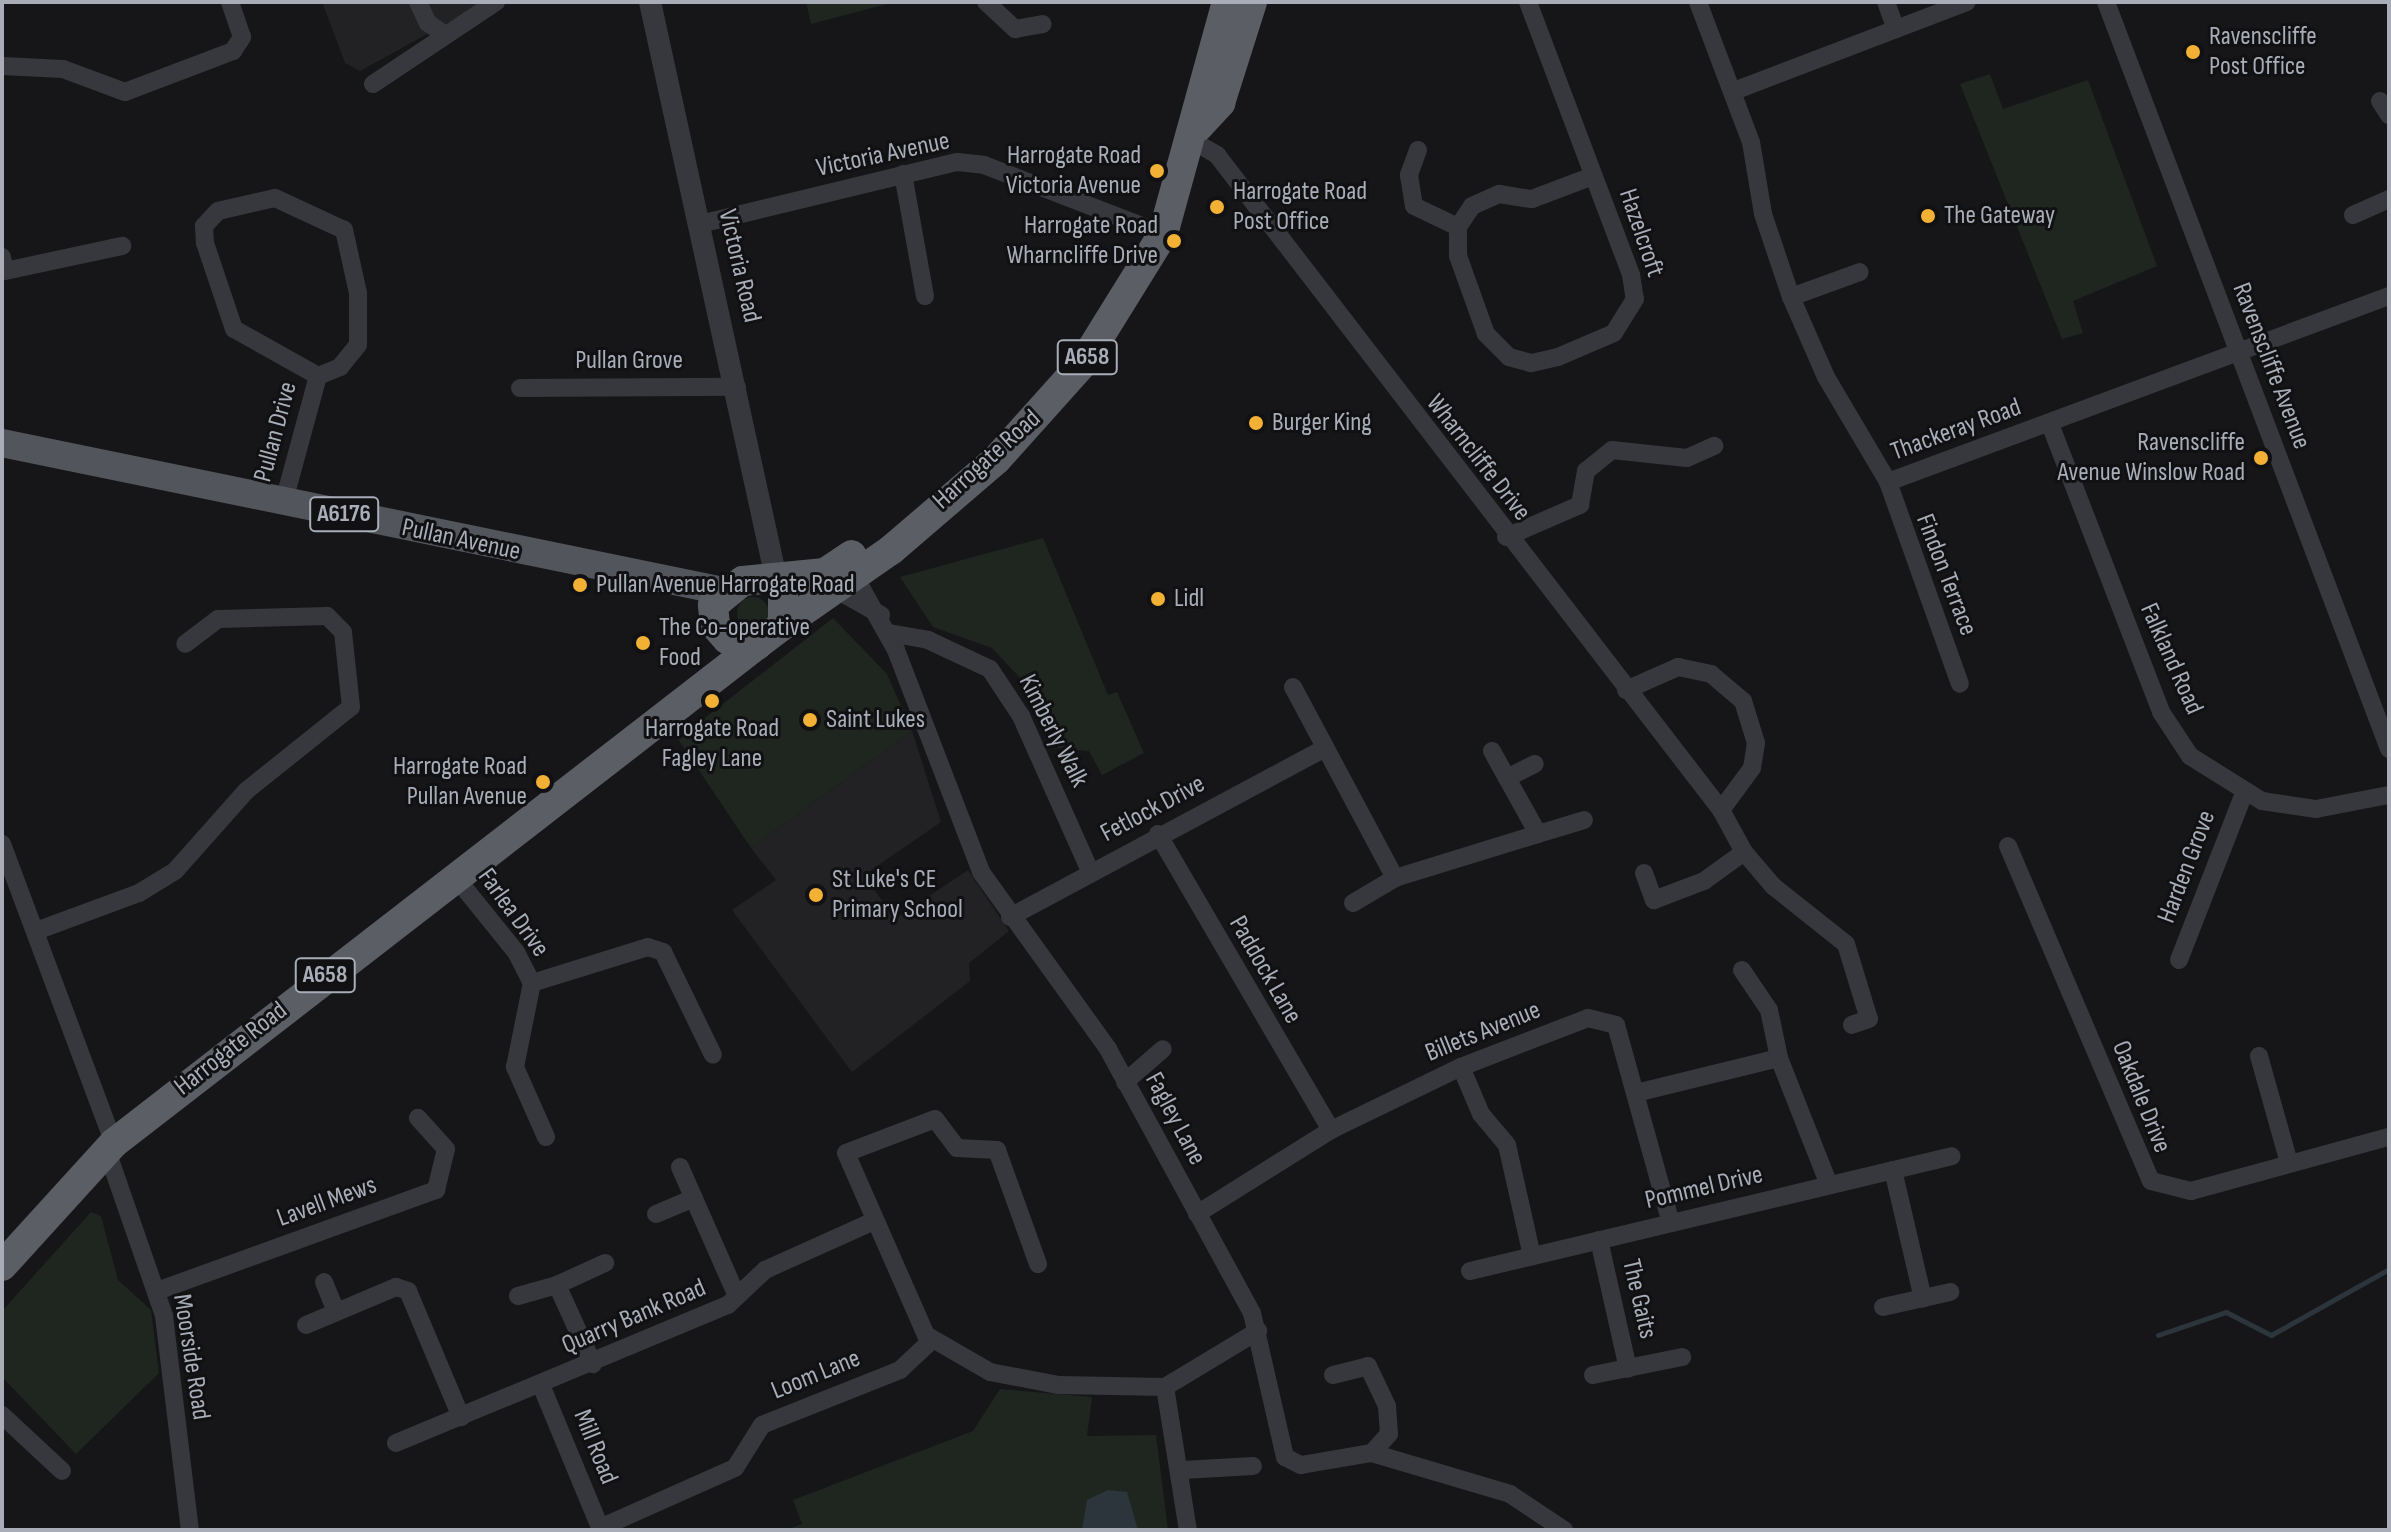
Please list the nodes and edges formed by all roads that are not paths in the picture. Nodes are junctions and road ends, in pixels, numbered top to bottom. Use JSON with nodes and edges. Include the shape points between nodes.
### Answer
{"nodes":[{"id":1,"x":230,"y":2,"type":"edge"},
{"id":2,"x":418,"y":2,"type":"edge"},
{"id":3,"x":496,"y":2,"type":"edge"},
{"id":4,"x":650,"y":2,"type":"edge"},
{"id":5,"x":986,"y":2,"type":"edge"},
{"id":6,"x":1227,"y":2,"type":"edge"},
{"id":7,"x":1252,"y":2,"type":"edge"},
{"id":8,"x":1528,"y":2,"type":"edge"},
{"id":9,"x":1698,"y":2,"type":"edge"},
{"id":10,"x":1886,"y":2,"type":"edge"},
{"id":11,"x":1967,"y":2,"type":"edge"},
{"id":12,"x":2106,"y":2,"type":"edge"},
{"id":13,"x":1043,"y":24,"type":"dead end"},
{"id":14,"x":1896,"y":29,"type":"junction"},
{"id":15,"x":444,"y":34,"type":"junction"},
{"id":16,"x":2,"y":66,"type":"edge"},
{"id":17,"x":373,"y":84,"type":"dead end"},
{"id":18,"x":1734,"y":91,"type":"junction"},
{"id":19,"x":1196,"y":134,"type":"junction"},
{"id":20,"x":1418,"y":150,"type":"dead end"},
{"id":21,"x":903,"y":174,"type":"junction"},
{"id":22,"x":1593,"y":176,"type":"junction"},
{"id":23,"x":2389,"y":199,"type":"edge"},
{"id":24,"x":2353,"y":215,"type":"dead end"},
{"id":25,"x":700,"y":224,"type":"junction"},
{"id":26,"x":1458,"y":227,"type":"junction"},
{"id":27,"x":1163,"y":234,"type":"junction"},
{"id":28,"x":122,"y":246,"type":"dead end"},
{"id":29,"x":2,"y":257,"type":"edge"},
{"id":30,"x":1860,"y":272,"type":"dead end"},
{"id":31,"x":925,"y":296,"type":"dead end"},
{"id":32,"x":2389,"y":296,"type":"edge"},
{"id":33,"x":1791,"y":297,"type":"junction"},
{"id":34,"x":2238,"y":352,"type":"junction"},
{"id":35,"x":318,"y":376,"type":"junction"},
{"id":36,"x":737,"y":387,"type":"junction"},
{"id":37,"x":520,"y":388,"type":"dead end"},
{"id":38,"x":2050,"y":424,"type":"junction"},
{"id":39,"x":2,"y":443,"type":"edge"},
{"id":40,"x":1714,"y":446,"type":"dead end"},
{"id":41,"x":1888,"y":482,"type":"junction"},
{"id":42,"x":284,"y":501,"type":"junction"},
{"id":43,"x":1506,"y":537,"type":"junction"},
{"id":44,"x":764,"y":545,"type":"junction"},
{"id":45,"x":845,"y":575,"type":"junction"},
{"id":46,"x":779,"y":580,"type":"junction"},
{"id":47,"x":725,"y":601,"type":"junction"},
{"id":48,"x":885,"y":624,"type":"junction"},
{"id":49,"x":783,"y":625,"type":"junction"},
{"id":50,"x":185,"y":644,"type":"dead end"},
{"id":51,"x":758,"y":644,"type":"junction"},
{"id":52,"x":1960,"y":684,"type":"dead end"},
{"id":53,"x":1293,"y":687,"type":"dead end"},
{"id":54,"x":1626,"y":690,"type":"junction"},
{"id":55,"x":669,"y":707,"type":"junction"},
{"id":56,"x":2389,"y":749,"type":"edge"},
{"id":57,"x":1322,"y":750,"type":"junction"},
{"id":58,"x":1492,"y":751,"type":"dead end"},
{"id":59,"x":1535,"y":764,"type":"dead end"},
{"id":60,"x":1507,"y":778,"type":"junction"},
{"id":61,"x":2244,"y":793,"type":"junction"},
{"id":62,"x":2389,"y":795,"type":"edge"},
{"id":63,"x":1721,"y":810,"type":"junction"},
{"id":64,"x":1584,"y":820,"type":"dead end"},
{"id":65,"x":1158,"y":834,"type":"junction"},
{"id":66,"x":1538,"y":834,"type":"junction"},
{"id":67,"x":2,"y":844,"type":"edge"},
{"id":68,"x":2008,"y":846,"type":"dead end"},
{"id":69,"x":1744,"y":852,"type":"junction"},
{"id":70,"x":1091,"y":873,"type":"junction"},
{"id":71,"x":1644,"y":873,"type":"dead end"},
{"id":72,"x":453,"y":874,"type":"junction"},
{"id":73,"x":1395,"y":878,"type":"junction"},
{"id":74,"x":1353,"y":903,"type":"dead end"},
{"id":75,"x":1010,"y":917,"type":"junction"},
{"id":76,"x":36,"y":931,"type":"junction"},
{"id":77,"x":2179,"y":960,"type":"dead end"},
{"id":78,"x":1742,"y":970,"type":"dead end"},
{"id":79,"x":532,"y":983,"type":"junction"},
{"id":80,"x":1852,"y":1025,"type":"dead end"},
{"id":81,"x":1163,"y":1049,"type":"dead end"},
{"id":82,"x":713,"y":1055,"type":"dead end"},
{"id":83,"x":2259,"y":1056,"type":"dead end"},
{"id":84,"x":1779,"y":1058,"type":"junction"},
{"id":85,"x":1461,"y":1067,"type":"junction"},
{"id":86,"x":1125,"y":1082,"type":"junction"},
{"id":87,"x":1636,"y":1093,"type":"junction"},
{"id":88,"x":418,"y":1118,"type":"dead end"},
{"id":89,"x":1331,"y":1130,"type":"junction"},
{"id":90,"x":546,"y":1137,"type":"dead end"},
{"id":91,"x":2389,"y":1137,"type":"edge"},
{"id":92,"x":111,"y":1147,"type":"junction"},
{"id":93,"x":1951,"y":1156,"type":"dead end"},
{"id":94,"x":2289,"y":1163,"type":"junction"},
{"id":95,"x":680,"y":1167,"type":"dead end"},
{"id":96,"x":1893,"y":1170,"type":"junction"},
{"id":97,"x":1829,"y":1185,"type":"junction"},
{"id":98,"x":694,"y":1198,"type":"junction"},
{"id":99,"x":656,"y":1214,"type":"dead end"},
{"id":100,"x":1197,"y":1214,"type":"junction"},
{"id":101,"x":874,"y":1221,"type":"junction"},
{"id":102,"x":1671,"y":1223,"type":"junction"},
{"id":103,"x":1599,"y":1240,"type":"junction"},
{"id":104,"x":1532,"y":1256,"type":"junction"},
{"id":105,"x":605,"y":1263,"type":"dead end"},
{"id":106,"x":1038,"y":1264,"type":"dead end"},
{"id":107,"x":2,"y":1266,"type":"edge"},
{"id":108,"x":1470,"y":1271,"type":"dead end"},
{"id":109,"x":324,"y":1282,"type":"dead end"},
{"id":110,"x":557,"y":1285,"type":"junction"},
{"id":111,"x":157,"y":1291,"type":"junction"},
{"id":112,"x":1950,"y":1292,"type":"dead end"},
{"id":113,"x":518,"y":1296,"type":"dead end"},
{"id":114,"x":737,"y":1296,"type":"junction"},
{"id":115,"x":1923,"y":1299,"type":"junction"},
{"id":116,"x":1883,"y":1307,"type":"dead end"},
{"id":117,"x":336,"y":1312,"type":"junction"},
{"id":118,"x":306,"y":1325,"type":"dead end"},
{"id":119,"x":1258,"y":1331,"type":"junction"},
{"id":120,"x":932,"y":1340,"type":"junction"},
{"id":121,"x":1682,"y":1357,"type":"dead end"},
{"id":122,"x":593,"y":1364,"type":"junction"},
{"id":123,"x":1628,"y":1369,"type":"junction"},
{"id":124,"x":1333,"y":1375,"type":"dead end"},
{"id":125,"x":1593,"y":1375,"type":"dead end"},
{"id":126,"x":541,"y":1385,"type":"junction"},
{"id":127,"x":1165,"y":1387,"type":"junction"},
{"id":128,"x":2,"y":1415,"type":"edge"},
{"id":129,"x":461,"y":1417,"type":"junction"},
{"id":130,"x":396,"y":1443,"type":"dead end"},
{"id":131,"x":1372,"y":1453,"type":"junction"},
{"id":132,"x":1253,"y":1466,"type":"dead end"},
{"id":133,"x":1183,"y":1470,"type":"junction"},
{"id":134,"x":62,"y":1471,"type":"dead end"},
{"id":135,"x":600,"y":1529,"type":"edge"},
{"id":136,"x":190,"y":1530,"type":"edge"},
{"id":137,"x":1188,"y":1530,"type":"edge"},
{"id":138,"x":1564,"y":1530,"type":"edge"}],
"edges":[{"from":1,"to":16,"type":"street","via":[[242,37],[233,51],[125,92],[63,69]]},
{"from":2,"to":15,"type":"street","via":[[428,23]]},
{"from":3,"to":15,"type":"street"},
{"from":4,"to":25,"type":"street","name":"Victoria Road"},
{"from":5,"to":13,"type":"street","via":[[1015,29]]},
{"from":6,"to":19,"type":"highway","name":"Harrogate Road","number":"A658","via":[[1204,75]]},
{"from":7,"to":19,"type":"highway","name":"Harrogate Road","number":"A658","via":[[1220,103]]},
{"from":8,"to":22,"type":"street","name":"Hazelcroft"},
{"from":9,"to":18,"type":"street","name":"Thackeray Road"},
{"from":10,"to":14,"type":"street"},
{"from":11,"to":14,"type":"street"},
{"from":12,"to":34,"type":"street","name":"Ravenscliffe Avenue"},
{"from":14,"to":18,"type":"street"},
{"from":15,"to":17,"type":"street"},
{"from":18,"to":33,"type":"street","name":"Thackeray Road"},
{"from":19,"to":27,"type":"highway","name":"Harrogate Road","number":"A658"},
{"from":19,"to":43,"type":"street","name":"Wharncliffe Drive"},
{"from":20,"to":26,"type":"street","via":[[1409,175],[1414,206]]},
{"from":21,"to":25,"type":"street","name":"Victoria Avenue"},
{"from":21,"to":27,"type":"street","name":"Victoria Avenue","via":[[957,162],[984,165]]},
{"from":21,"to":31,"type":"street"},
{"from":22,"to":26,"type":"street","name":"Hazelcroft","via":[[1532,199],[1499,194],[1472,206]]},
{"from":22,"to":26,"type":"street","name":"Hazelcroft","via":[[1635,299],[1614,333],[1558,357],[1531,363],[1509,357],[1486,334],[1458,256]]},
{"from":23,"to":24,"type":"street"},
{"from":25,"to":36,"type":"street","name":"Victoria Road"},
{"from":27,"to":45,"type":"highway","name":"Harrogate Road","number":"A658","via":[[1055,398],[996,460],[902,535],[878,538]]},
{"from":28,"to":29,"type":"street","via":[[5,271]]},
{"from":30,"to":33,"type":"street"},
{"from":32,"to":34,"type":"street","name":"Thackeray Road"},
{"from":33,"to":41,"type":"street","name":"Thackeray Road","via":[[1826,377]]},
{"from":34,"to":38,"type":"street","name":"Thackeray Road"},
{"from":34,"to":56,"type":"street","name":"Ravenscliffe Avenue"},
{"from":35,"to":35,"type":"street","name":"Pullan Drive","via":[[340,367],[358,345],[362,317],[344,230],[275,198],[218,211],[204,226],[205,243],[234,329]]},
{"from":35,"to":42,"type":"street","name":"Pullan Drive"},
{"from":36,"to":37,"type":"street","name":"Pullan Grove"},
{"from":36,"to":44,"type":"street","name":"Victoria Road"},
{"from":38,"to":41,"type":"street","name":"Thackeray Road"},
{"from":38,"to":61,"type":"street","name":"Falkland Road","via":[[2161,712],[2190,756]]},
{"from":39,"to":42,"type":"main road","name":"Pullan Avenue","number":"A6176"},
{"from":40,"to":43,"type":"street","via":[[1687,458],[1612,450],[1586,471],[1580,505]]},
{"from":41,"to":52,"type":"street","name":"Findon Terrace"},
{"from":42,"to":47,"type":"main road","name":"Pullan Avenue","number":"A6176"},
{"from":43,"to":54,"type":"street","name":"Wharncliffe Drive"},
{"from":44,"to":46,"type":"street","name":"Victoria Road"},
{"from":44,"to":47,"type":"street"},
{"from":45,"to":46,"type":"highway","name":"Harrogate Road","number":"A658"},
{"from":45,"to":48,"type":"street","name":"Fagley Lane"},
{"from":45,"to":48,"type":"street","name":"Kimberly Walk"},
{"from":45,"to":49,"type":"highway","name":"Harrogate Road","number":"A658"},
{"from":46,"to":47,"type":"highway","name":"Harrogate Road"},
{"from":46,"to":49,"type":"highway"},
{"from":47,"to":51,"type":"highway","via":[[727,639]]},
{"from":47,"to":55,"type":"highway","number":"A658","via":[[701,667]]},
{"from":48,"to":70,"type":"street","name":"Kimberly Walk","via":[[990,669],[1021,716]]},
{"from":48,"to":75,"type":"street","name":"Fagley Lane","via":[[960,830]]},
{"from":49,"to":51,"type":"highway","name":"Harrogate Road"},
{"from":50,"to":76,"type":"street","via":[[218,619],[327,616],[343,632],[351,707],[246,791],[175,871],[139,893]]},
{"from":51,"to":55,"type":"highway","number":"A658"},
{"from":53,"to":57,"type":"street"},
{"from":54,"to":63,"type":"street","name":"Wharncliffe Drive"},
{"from":54,"to":63,"type":"street","via":[[1678,667],[1711,674],[1743,701],[1756,743],[1752,768]]},
{"from":55,"to":72,"type":"highway","name":"Harrogate Road","number":"A658"},
{"from":57,"to":65,"type":"street","name":"Fetlock Drive"},
{"from":57,"to":73,"type":"street"},
{"from":58,"to":60,"type":"street"},
{"from":59,"to":60,"type":"street"},
{"from":60,"to":66,"type":"street"},
{"from":61,"to":62,"type":"street","name":"Falkland Road","via":[[2316,809]]},
{"from":61,"to":77,"type":"street","name":"Harden Grove"},
{"from":63,"to":69,"type":"street","name":"Wharncliffe Drive"},
{"from":64,"to":66,"type":"street"},
{"from":65,"to":70,"type":"street","name":"Fetlock Drive"},
{"from":65,"to":89,"type":"street","name":"Paddock Lane"},
{"from":66,"to":73,"type":"street"},
{"from":67,"to":76,"type":"street","name":"Moorside Road"},
{"from":68,"to":94,"type":"street","name":"Oakdale Drive","via":[[2144,1174],[2181,1192]]},
{"from":69,"to":71,"type":"street","via":[[1704,881],[1654,900]]},
{"from":69,"to":80,"type":"street","name":"Wharncliffe Drive","via":[[1773,886],[1846,944],[1869,1019]]},
{"from":70,"to":75,"type":"street","name":"Fetlock Drive"},
{"from":72,"to":79,"type":"street","name":"Farlea Drive","via":[[516,952]]},
{"from":72,"to":92,"type":"highway","name":"Harrogate Road","number":"A658"},
{"from":73,"to":74,"type":"street"},
{"from":75,"to":86,"type":"street","name":"Fagley Lane"},
{"from":76,"to":92,"type":"street","name":"Moorside Road"},
{"from":78,"to":84,"type":"street","via":[[1769,1010]]},
{"from":79,"to":82,"type":"street","name":"Farlea Drive","via":[[648,947],[663,952]]},
{"from":79,"to":90,"type":"street","name":"Farlea Drive","via":[[515,1067]]},
{"from":81,"to":86,"type":"street"},
{"from":83,"to":94,"type":"street"},
{"from":84,"to":87,"type":"street"},
{"from":84,"to":97,"type":"street"},
{"from":85,"to":87,"type":"street","name":"Billets Avenue","via":[[1588,1018],[1616,1025]]},
{"from":85,"to":89,"type":"street","name":"Billets Avenue"},
{"from":85,"to":104,"type":"street","via":[[1481,1114],[1507,1145]]},
{"from":86,"to":100,"type":"street","name":"Fagley Lane"},
{"from":87,"to":102,"type":"street","name":"Billets Avenue"},
{"from":88,"to":111,"type":"street","name":"Lavell Mews","via":[[446,1149],[436,1190]]},
{"from":89,"to":100,"type":"street","name":"Billets Avenue"},
{"from":91,"to":94,"type":"street","name":"Oakdale Drive"},
{"from":92,"to":107,"type":"highway","name":"Harrogate Road","number":"A658"},
{"from":92,"to":111,"type":"street","name":"Moorside Road"},
{"from":93,"to":96,"type":"street","name":"Pommel Drive"},
{"from":95,"to":98,"type":"street"},
{"from":96,"to":97,"type":"street","name":"Pommel Drive"},
{"from":96,"to":115,"type":"street"},
{"from":97,"to":102,"type":"street","name":"Pommel Drive"},
{"from":98,"to":99,"type":"street"},
{"from":98,"to":114,"type":"street"},
{"from":100,"to":119,"type":"street","name":"Fagley Lane"},
{"from":101,"to":106,"type":"street","via":[[846,1153],[935,1119],[957,1148],[997,1150]]},
{"from":101,"to":114,"type":"street","name":"Quarry Bank Road","via":[[765,1270]]},
{"from":101,"to":120,"type":"street"},
{"from":102,"to":103,"type":"street","name":"Pommel Drive"},
{"from":103,"to":104,"type":"street","name":"Pommel Drive"},
{"from":103,"to":123,"type":"street","name":"The Gaits"},
{"from":104,"to":108,"type":"street","name":"Pommel Drive"},
{"from":105,"to":110,"type":"street"},
{"from":109,"to":117,"type":"street"},
{"from":110,"to":113,"type":"street"},
{"from":110,"to":122,"type":"street"},
{"from":111,"to":136,"type":"street","name":"Moorside Road"},
{"from":112,"to":115,"type":"street"},
{"from":114,"to":122,"type":"street","name":"Quarry Bank Road"},
{"from":115,"to":116,"type":"street"},
{"from":117,"to":118,"type":"street"},
{"from":117,"to":129,"type":"street","via":[[396,1287],[408,1291]]},
{"from":119,"to":127,"type":"street"},
{"from":119,"to":131,"type":"street","name":"Fagley Lane","via":[[1285,1457],[1301,1465]]},
{"from":120,"to":127,"type":"street","via":[[990,1372],[1058,1385]]},
{"from":120,"to":135,"type":"street","name":"Loom Lane","via":[[900,1370],[762,1425],[735,1468]]},
{"from":121,"to":123,"type":"street"},
{"from":122,"to":126,"type":"street","name":"Quarry Bank Road"},
{"from":123,"to":125,"type":"street"},
{"from":124,"to":131,"type":"street","via":[[1368,1366],[1387,1406],[1389,1434]]},
{"from":126,"to":129,"type":"street","name":"Quarry Bank Road"},
{"from":126,"to":135,"type":"street","name":"Mill Road"},
{"from":127,"to":133,"type":"street"},
{"from":128,"to":134,"type":"street"},
{"from":129,"to":130,"type":"street","name":"Quarry Bank Road"},
{"from":131,"to":138,"type":"street","name":"Fagley Lane","via":[[1510,1494]]},
{"from":132,"to":133,"type":"street"},
{"from":133,"to":137,"type":"street"}]}
